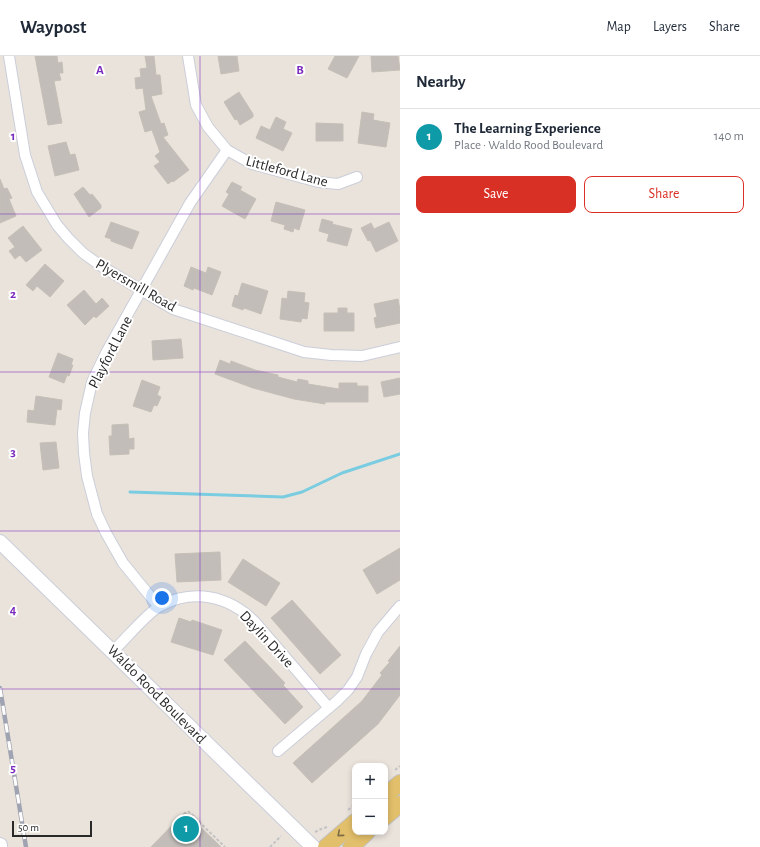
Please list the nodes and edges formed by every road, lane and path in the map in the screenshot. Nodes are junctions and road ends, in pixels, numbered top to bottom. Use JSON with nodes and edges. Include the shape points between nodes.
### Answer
{"nodes":[{"id":1,"x":9,"y":56,"type":"edge"},
{"id":2,"x":188,"y":56,"type":"edge"},
{"id":3,"x":227,"y":150,"type":"junction"},
{"id":4,"x":357,"y":177,"type":"dead end"},
{"id":5,"x":142,"y":290,"type":"junction"},
{"id":6,"x":400,"y":347,"type":"edge"},
{"id":7,"x":0,"y":542,"type":"edge"},
{"id":8,"x":400,"y":606,"type":"edge"},
{"id":9,"x":159,"y":607,"type":"junction"},
{"id":10,"x":113,"y":651,"type":"junction"},
{"id":11,"x":329,"y":708,"type":"junction"},
{"id":12,"x":278,"y":751,"type":"dead end"},
{"id":13,"x":400,"y":783,"type":"edge"},
{"id":14,"x":388,"y":793,"type":"edge"},
{"id":15,"x":400,"y":804,"type":"edge"},
{"id":16,"x":188,"y":811,"type":"dead end"},
{"id":17,"x":388,"y":814,"type":"edge"},
{"id":18,"x":352,"y":825,"type":"edge"},
{"id":19,"x":364,"y":835,"type":"edge"},
{"id":20,"x":281,"y":836,"type":"dead end"},
{"id":21,"x":226,"y":847,"type":"edge"},
{"id":22,"x":270,"y":847,"type":"edge"},
{"id":23,"x":313,"y":847,"type":"edge"},
{"id":24,"x":326,"y":847,"type":"edge"},
{"id":25,"x":351,"y":847,"type":"edge"}],
"edges":[{"from":1,"to":5,"type":"street","name":"Plyersmill Road","via":[[25,155],[37,192],[47,210],[68,238],[84,253]]},
{"from":2,"to":3,"type":"street","name":"Littleford Lane","via":[[196,105],[208,127]]},
{"from":3,"to":4,"type":"street","name":"Littleford Lane","via":[[252,164],[318,182],[338,184]]},
{"from":3,"to":5,"type":"street","name":"Playford Lane","via":[[190,203]]},
{"from":5,"to":6,"type":"street","name":"Plyersmill Road","via":[[173,309],[304,352],[362,356]]},
{"from":5,"to":9,"type":"street","name":"Playford Lane","via":[[92,382],[85,413],[84,453],[92,497],[106,533],[123,564]]},
{"from":7,"to":10,"type":"street","name":"Waldo Rood Boulevard"},
{"from":8,"to":11,"type":"street","via":[[378,632],[353,684]]},
{"from":9,"to":10,"type":"street","name":"Daylin Drive"},
{"from":9,"to":11,"type":"street","name":"Daylin Drive","via":[[188,597],[202,597],[214,598],[236,607],[255,622]]},
{"from":10,"to":23,"type":"street","name":"Waldo Rood Boulevard"},
{"from":11,"to":12,"type":"street"},
{"from":13,"to":14,"type":"main road"},
{"from":15,"to":17,"type":"main road"},
{"from":16,"to":21,"type":"path"},
{"from":18,"to":24,"type":"main road","one_way":true},
{"from":19,"to":25,"type":"main road"},
{"from":20,"to":22,"type":"path"}]}
